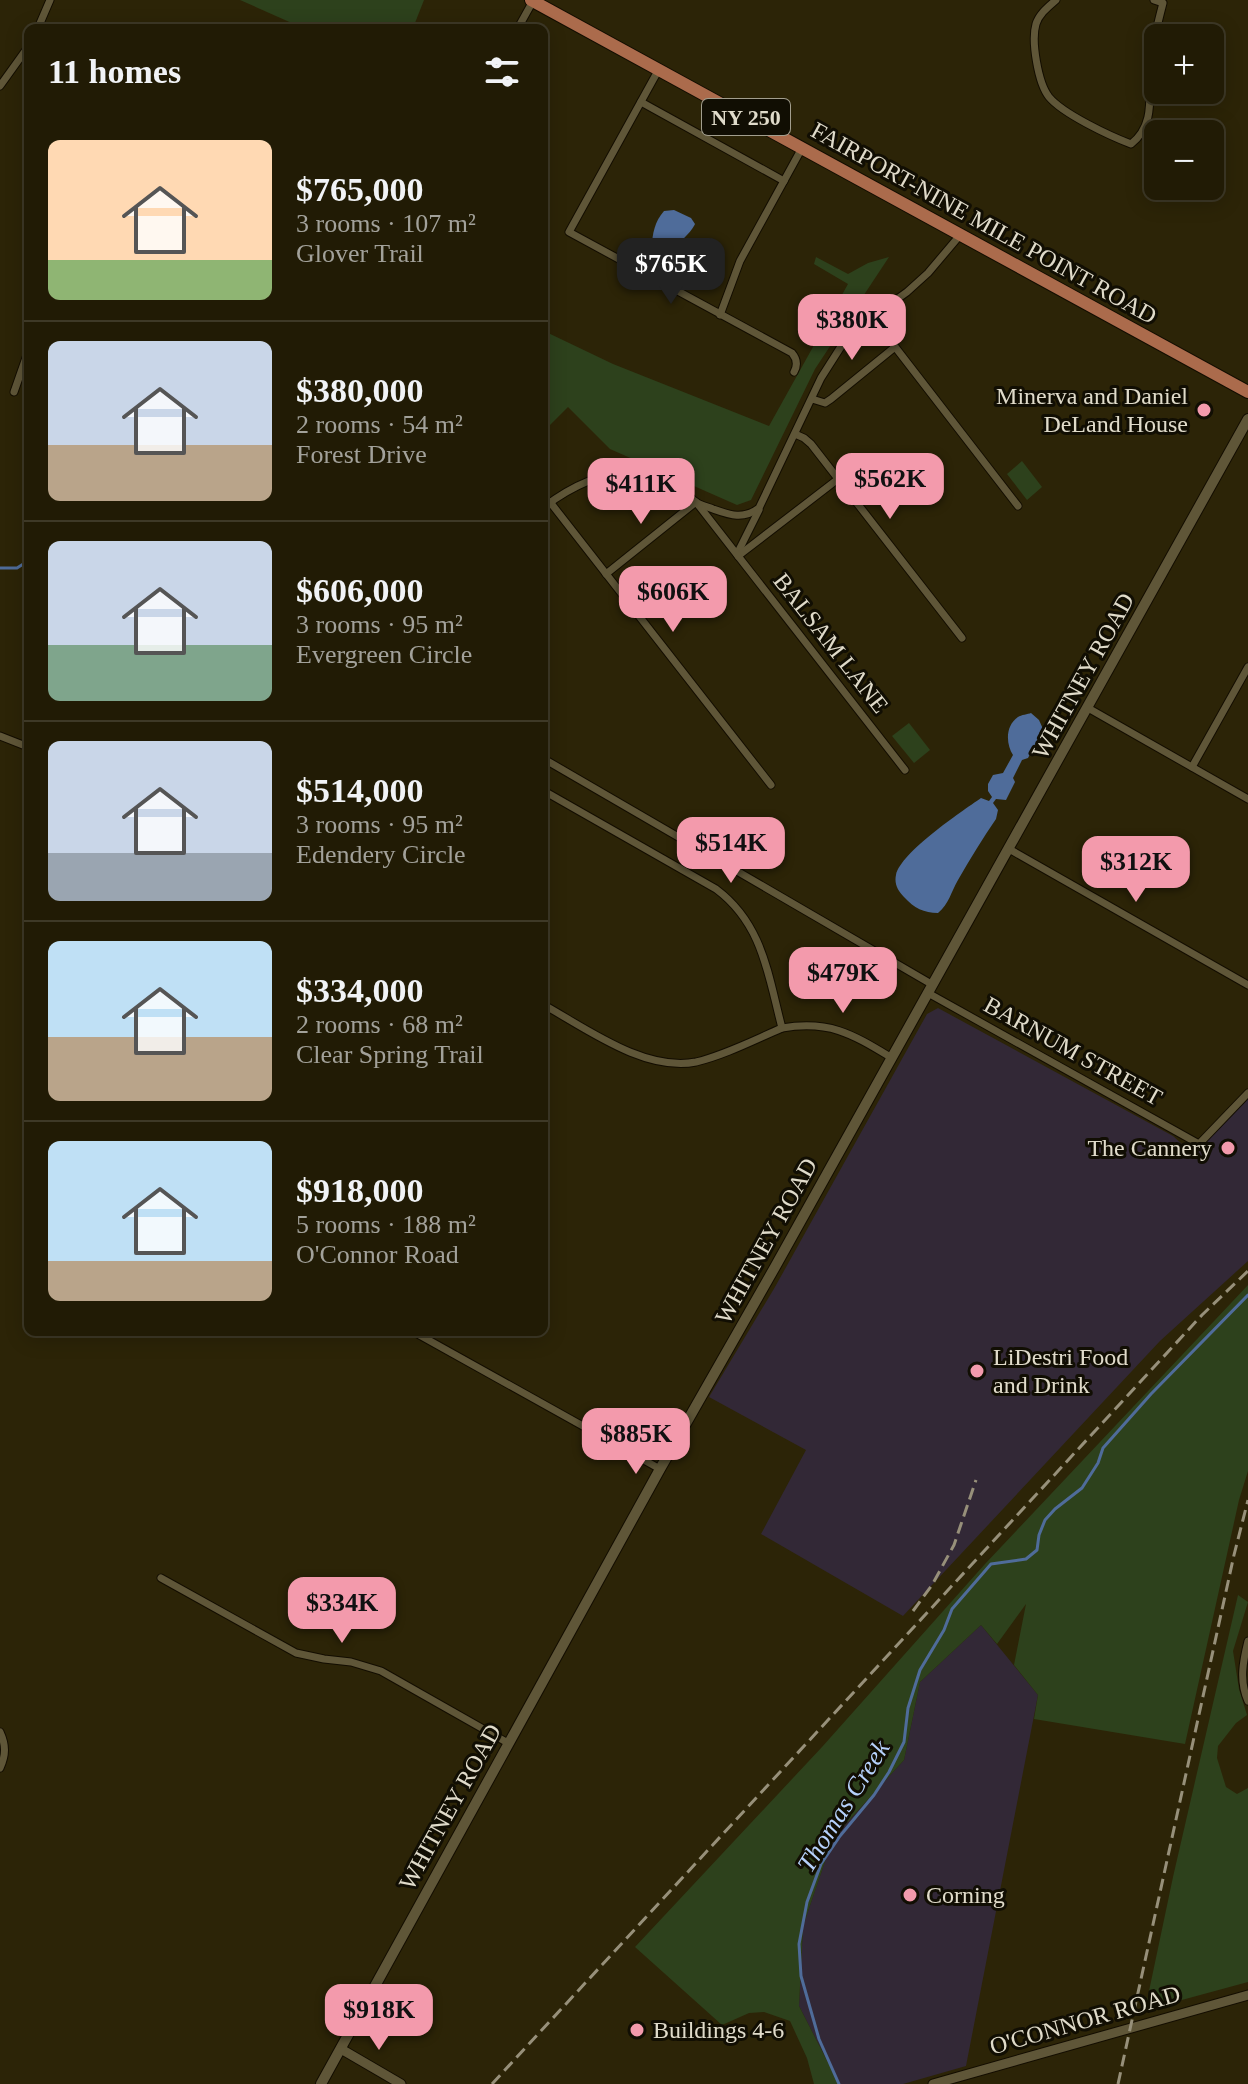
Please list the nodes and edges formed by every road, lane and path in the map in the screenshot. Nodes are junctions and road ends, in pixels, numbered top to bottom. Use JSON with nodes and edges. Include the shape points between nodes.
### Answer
{"nodes":[{"id":1,"x":50,"y":0,"type":"edge"},
{"id":2,"x":1056,"y":0,"type":"edge"},
{"id":3,"x":532,"y":1,"type":"edge"},
{"id":4,"x":1160,"y":1,"type":"edge"},
{"id":5,"x":40,"y":24,"type":"edge"},
{"id":6,"x":520,"y":24,"type":"edge"},
{"id":7,"x":24,"y":54,"type":"edge"},
{"id":8,"x":19,"y":62,"type":"junction"},
{"id":9,"x":24,"y":66,"type":"edge"},
{"id":10,"x":659,"y":69,"type":"junction"},
{"id":11,"x":0,"y":86,"type":"edge"},
{"id":12,"x":641,"y":102,"type":"junction"},
{"id":13,"x":802,"y":148,"type":"junction"},
{"id":14,"x":784,"y":181,"type":"junction"},
{"id":15,"x":961,"y":234,"type":"junction"},
{"id":16,"x":720,"y":315,"type":"junction"},
{"id":17,"x":872,"y":317,"type":"junction"},
{"id":18,"x":895,"y":347,"type":"junction"},
{"id":19,"x":24,"y":363,"type":"edge"},
{"id":20,"x":794,"y":372,"type":"dead end"},
{"id":21,"x":14,"y":392,"type":"dead end"},
{"id":22,"x":1248,"y":392,"type":"edge"},
{"id":23,"x":812,"y":399,"type":"junction"},
{"id":24,"x":1248,"y":419,"type":"edge"},
{"id":25,"x":795,"y":434,"type":"junction"},
{"id":26,"x":838,"y":479,"type":"junction"},
{"id":27,"x":696,"y":502,"type":"junction"},
{"id":28,"x":548,"y":504,"type":"edge"},
{"id":29,"x":548,"y":506,"type":"edge"},
{"id":30,"x":1018,"y":506,"type":"dead end"},
{"id":31,"x":759,"y":508,"type":"junction"},
{"id":32,"x":738,"y":555,"type":"junction"},
{"id":33,"x":606,"y":574,"type":"junction"},
{"id":34,"x":962,"y":638,"type":"dead end"},
{"id":35,"x":1248,"y":667,"type":"edge"},
{"id":36,"x":1088,"y":708,"type":"junction"},
{"id":37,"x":0,"y":736,"type":"edge"},
{"id":38,"x":24,"y":745,"type":"edge"},
{"id":39,"x":548,"y":761,"type":"edge"},
{"id":40,"x":1192,"y":767,"type":"junction"},
{"id":41,"x":905,"y":770,"type":"dead end"},
{"id":42,"x":771,"y":785,"type":"dead end"},
{"id":43,"x":548,"y":793,"type":"edge"},
{"id":44,"x":1248,"y":799,"type":"edge"},
{"id":45,"x":1009,"y":849,"type":"junction"},
{"id":46,"x":1248,"y":985,"type":"edge"},
{"id":47,"x":930,"y":989,"type":"junction"},
{"id":48,"x":548,"y":1007,"type":"edge"},
{"id":49,"x":782,"y":1028,"type":"junction"},
{"id":50,"x":892,"y":1058,"type":"junction"},
{"id":51,"x":1248,"y":1093,"type":"edge"},
{"id":52,"x":421,"y":1336,"type":"edge"},
{"id":53,"x":660,"y":1469,"type":"junction"},
{"id":54,"x":161,"y":1578,"type":"dead end"},
{"id":55,"x":1248,"y":1641,"type":"edge"},
{"id":56,"x":1248,"y":1701,"type":"edge"},
{"id":57,"x":0,"y":1732,"type":"edge"},
{"id":58,"x":508,"y":1743,"type":"junction"},
{"id":59,"x":0,"y":1768,"type":"edge"},
{"id":60,"x":1248,"y":1995,"type":"edge"},
{"id":61,"x":341,"y":2049,"type":"junction"},
{"id":62,"x":321,"y":2084,"type":"edge"},
{"id":63,"x":401,"y":2084,"type":"edge"},
{"id":64,"x":933,"y":2084,"type":"edge"}],
"edges":[{"from":1,"to":5,"type":"street"},
{"from":2,"to":4,"type":"street","via":[[1036,24],[1041,80],[1049,96],[1063,109],[1131,144],[1141,137],[1151,101]]},
{"from":3,"to":6,"type":"street"},
{"from":3,"to":10,"type":"main road","name":"FAIRPORT-NINE MILE POINT ROAD","number":"NY 250"},
{"from":7,"to":8,"type":"street"},
{"from":8,"to":9,"type":"street"},
{"from":8,"to":11,"type":"street"},
{"from":10,"to":12,"type":"street"},
{"from":10,"to":13,"type":"main road","name":"FAIRPORT-NINE MILE POINT ROAD","number":"NY 250"},
{"from":12,"to":14,"type":"street"},
{"from":12,"to":16,"type":"street","via":[[569,232]]},
{"from":13,"to":14,"type":"street"},
{"from":13,"to":15,"type":"main road","name":"FAIRPORT-NINE MILE POINT ROAD","number":"NY 250"},
{"from":14,"to":16,"type":"street","via":[[740,261]]},
{"from":15,"to":17,"type":"street","via":[[921,279]]},
{"from":15,"to":22,"type":"main road","name":"FAIRPORT-NINE MILE POINT ROAD","number":"NY 250"},
{"from":16,"to":20,"type":"street","via":[[792,353]]},
{"from":17,"to":18,"type":"street"},
{"from":17,"to":23,"type":"street","via":[[842,345]]},
{"from":18,"to":23,"type":"street","via":[[825,403]]},
{"from":18,"to":30,"type":"street"},
{"from":19,"to":21,"type":"street"},
{"from":23,"to":25,"type":"street"},
{"from":24,"to":36,"type":"main road","name":"WHITNEY ROAD"},
{"from":25,"to":26,"type":"street","via":[[811,444]]},
{"from":25,"to":31,"type":"street"},
{"from":26,"to":32,"type":"street"},
{"from":26,"to":34,"type":"street"},
{"from":27,"to":28,"type":"street","via":[[671,484],[637,474],[586,482]]},
{"from":27,"to":31,"type":"street","via":[[741,516]]},
{"from":27,"to":32,"type":"street","name":"BALSAM LANE"},
{"from":27,"to":33,"type":"street"},
{"from":29,"to":33,"type":"street"},
{"from":31,"to":32,"type":"street"},
{"from":32,"to":41,"type":"street","name":"BALSAM LANE"},
{"from":33,"to":42,"type":"street"},
{"from":35,"to":40,"type":"street"},
{"from":36,"to":40,"type":"street"},
{"from":36,"to":45,"type":"main road","name":"WHITNEY ROAD"},
{"from":37,"to":38,"type":"street"},
{"from":39,"to":47,"type":"street","name":"BARNUM STREET"},
{"from":40,"to":44,"type":"street"},
{"from":43,"to":49,"type":"street","via":[[716,889],[734,905],[756,936]]},
{"from":45,"to":46,"type":"street"},
{"from":45,"to":47,"type":"main road","name":"WHITNEY ROAD"},
{"from":47,"to":50,"type":"main road","name":"WHITNEY ROAD"},
{"from":47,"to":51,"type":"street","name":"BARNUM STREET","via":[[1199,1144]]},
{"from":48,"to":49,"type":"street","via":[[628,1052],[673,1064],[710,1058]]},
{"from":49,"to":50,"type":"street","via":[[832,1028]]},
{"from":50,"to":53,"type":"main road","name":"WHITNEY ROAD"},
{"from":52,"to":53,"type":"street"},
{"from":53,"to":58,"type":"main road","name":"WHITNEY ROAD"},
{"from":54,"to":58,"type":"street","via":[[296,1653],[381,1671]]},
{"from":55,"to":56,"type":"street","via":[[1243,1684]]},
{"from":57,"to":59,"type":"street","via":[[5,1754]]},
{"from":58,"to":61,"type":"main road","name":"WHITNEY ROAD"},
{"from":60,"to":64,"type":"street","name":"O'CONNOR ROAD"},
{"from":61,"to":62,"type":"main road","name":"WHITNEY ROAD"},
{"from":61,"to":63,"type":"street"}]}
